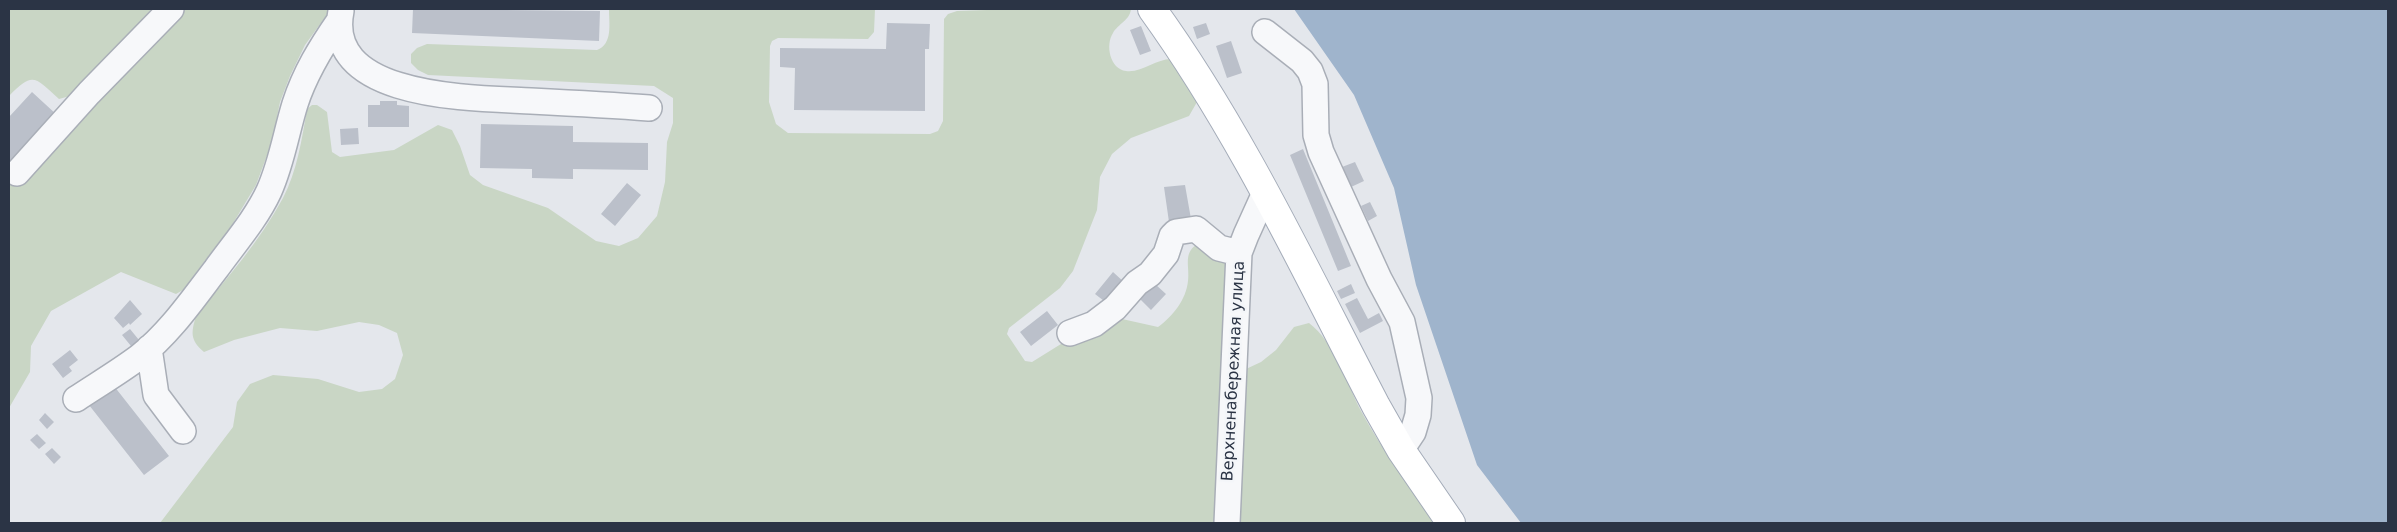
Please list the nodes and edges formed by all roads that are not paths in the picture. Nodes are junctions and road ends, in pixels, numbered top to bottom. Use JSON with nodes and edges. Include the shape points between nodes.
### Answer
{"nodes":[{"id":1,"x":171,"y":9,"type":"edge"},
{"id":2,"x":1152,"y":9,"type":"edge"},
{"id":3,"x":341,"y":15,"type":"edge"},
{"id":4,"x":1265,"y":32,"type":"dead end"},
{"id":5,"x":649,"y":108,"type":"dead end"},
{"id":6,"x":17,"y":173,"type":"dead end"},
{"id":7,"x":1265,"y":193,"type":"junction"},
{"id":8,"x":1239,"y":253,"type":"junction"},
{"id":9,"x":1070,"y":332,"type":"dead end"},
{"id":10,"x":149,"y":348,"type":"junction"},
{"id":11,"x":76,"y":399,"type":"dead end"},
{"id":12,"x":183,"y":431,"type":"dead end"},
{"id":13,"x":1401,"y":450,"type":"junction"},
{"id":14,"x":1227,"y":523,"type":"edge"},
{"id":15,"x":1451,"y":523,"type":"edge"}],
"edges":[{"from":1,"to":6,"type":"street","via":[[89,92]]},
{"from":2,"to":7,"type":"main road","via":[[1211,97]]},
{"from":3,"to":5,"type":"street","via":[[344,46],[358,63],[379,78],[407,88],[464,97]]},
{"from":3,"to":10,"type":"street","via":[[317,51],[303,82],[286,146],[269,191],[243,233],[191,301]]},
{"from":4,"to":13,"type":"street","via":[[1310,71],[1315,84],[1316,126],[1321,152],[1402,322],[1419,398],[1413,432]]},
{"from":7,"to":8,"type":"street","name":"Верхненабережная улица"},
{"from":7,"to":13,"type":"main road"},
{"from":8,"to":9,"type":"street","via":[[1219,248],[1196,230],[1176,232],[1166,254],[1150,274],[1137,283],[1115,308],[1094,324]]},
{"from":8,"to":14,"type":"street","name":"Верхненабережная улица"},
{"from":10,"to":11,"type":"street"},
{"from":10,"to":12,"type":"street","via":[[156,395]]},
{"from":13,"to":15,"type":"main road"}]}
